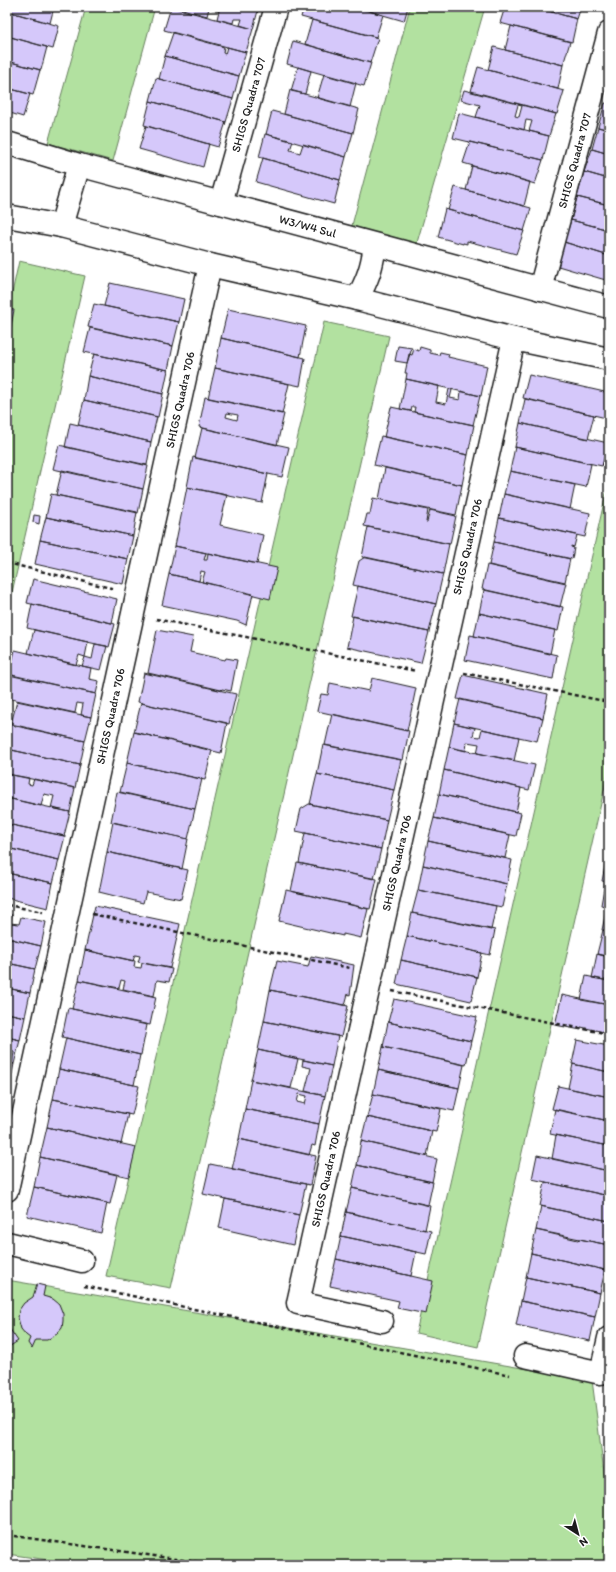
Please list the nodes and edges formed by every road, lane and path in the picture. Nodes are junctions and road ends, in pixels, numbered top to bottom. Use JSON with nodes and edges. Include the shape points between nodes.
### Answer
{"nodes":[{"id":1,"x":276,"y":7,"type":"edge"},
{"id":2,"x":609,"y":33,"type":"edge"},
{"id":3,"x":7,"y":143,"type":"edge"},
{"id":4,"x":79,"y":165,"type":"junction"},
{"id":5,"x":221,"y":203,"type":"junction"},
{"id":6,"x":7,"y":216,"type":"edge"},
{"id":7,"x":61,"y":226,"type":"junction"},
{"id":8,"x":375,"y":245,"type":"junction"},
{"id":9,"x":210,"y":265,"type":"junction"},
{"id":10,"x":540,"y":289,"type":"junction"},
{"id":11,"x":357,"y":299,"type":"junction"},
{"id":12,"x":609,"y":307,"type":"edge"},
{"id":13,"x":514,"y":339,"type":"junction"},
{"id":14,"x":609,"y":359,"type":"edge"},
{"id":15,"x":7,"y":563,"type":"edge"},
{"id":16,"x":134,"y":604,"type":"junction"},
{"id":17,"x":438,"y":672,"type":"junction"},
{"id":18,"x":609,"y":702,"type":"edge"},
{"id":19,"x":7,"y":905,"type":"edge"},
{"id":20,"x":67,"y":913,"type":"junction"},
{"id":21,"x":370,"y":979,"type":"junction"},
{"id":22,"x":609,"y":1034,"type":"edge"},
{"id":23,"x":7,"y":1190,"type":"edge"},
{"id":24,"x":7,"y":1243,"type":"edge"},
{"id":25,"x":82,"y":1261,"type":"dead end"},
{"id":26,"x":84,"y":1286,"type":"dead end"},
{"id":27,"x":382,"y":1321,"type":"dead end"},
{"id":28,"x":609,"y":1338,"type":"edge"},
{"id":29,"x":525,"y":1356,"type":"dead end"},
{"id":30,"x":518,"y":1377,"type":"dead end"},
{"id":31,"x":7,"y":1535,"type":"edge"},
{"id":32,"x":218,"y":1565,"type":"edge"}],
"edges":[{"from":1,"to":5,"type":"street","name":"SHIGS Quadra 707"},
{"from":2,"to":10,"type":"street","name":"SHIGS Quadra 707"},
{"from":3,"to":4,"type":"street","name":"W3/W4 Sul"},
{"from":4,"to":5,"type":"street","name":"W3/W4 Sul"},
{"from":4,"to":7,"type":"street"},
{"from":5,"to":8,"type":"street","name":"W3/W4 Sul"},
{"from":6,"to":7,"type":"street"},
{"from":7,"to":9,"type":"street"},
{"from":8,"to":10,"type":"street","name":"W3/W4 Sul"},
{"from":8,"to":11,"type":"street","via":[[368,279]]},
{"from":9,"to":11,"type":"street"},
{"from":9,"to":16,"type":"street","name":"SHIGS Quadra 706"},
{"from":10,"to":12,"type":"street","name":"W3/W4 Sul"},
{"from":11,"to":13,"type":"street"},
{"from":13,"to":14,"type":"street"},
{"from":13,"to":17,"type":"street","name":"SHIGS Quadra 706"},
{"from":15,"to":16,"type":"path"},
{"from":16,"to":17,"type":"path"},
{"from":16,"to":20,"type":"street","name":"SHIGS Quadra 706"},
{"from":17,"to":18,"type":"path"},
{"from":17,"to":21,"type":"street","name":"SHIGS Quadra 706"},
{"from":19,"to":20,"type":"path"},
{"from":20,"to":21,"type":"path"},
{"from":20,"to":23,"type":"street","name":"SHIGS Quadra 706"},
{"from":21,"to":22,"type":"path"},
{"from":21,"to":27,"type":"street","name":"SHIGS Quadra 706","via":[[298,1303]]},
{"from":24,"to":25,"type":"street"},
{"from":26,"to":30,"type":"path"},
{"from":28,"to":29,"type":"street","via":[[601,1373]]},
{"from":31,"to":32,"type":"path"}]}
